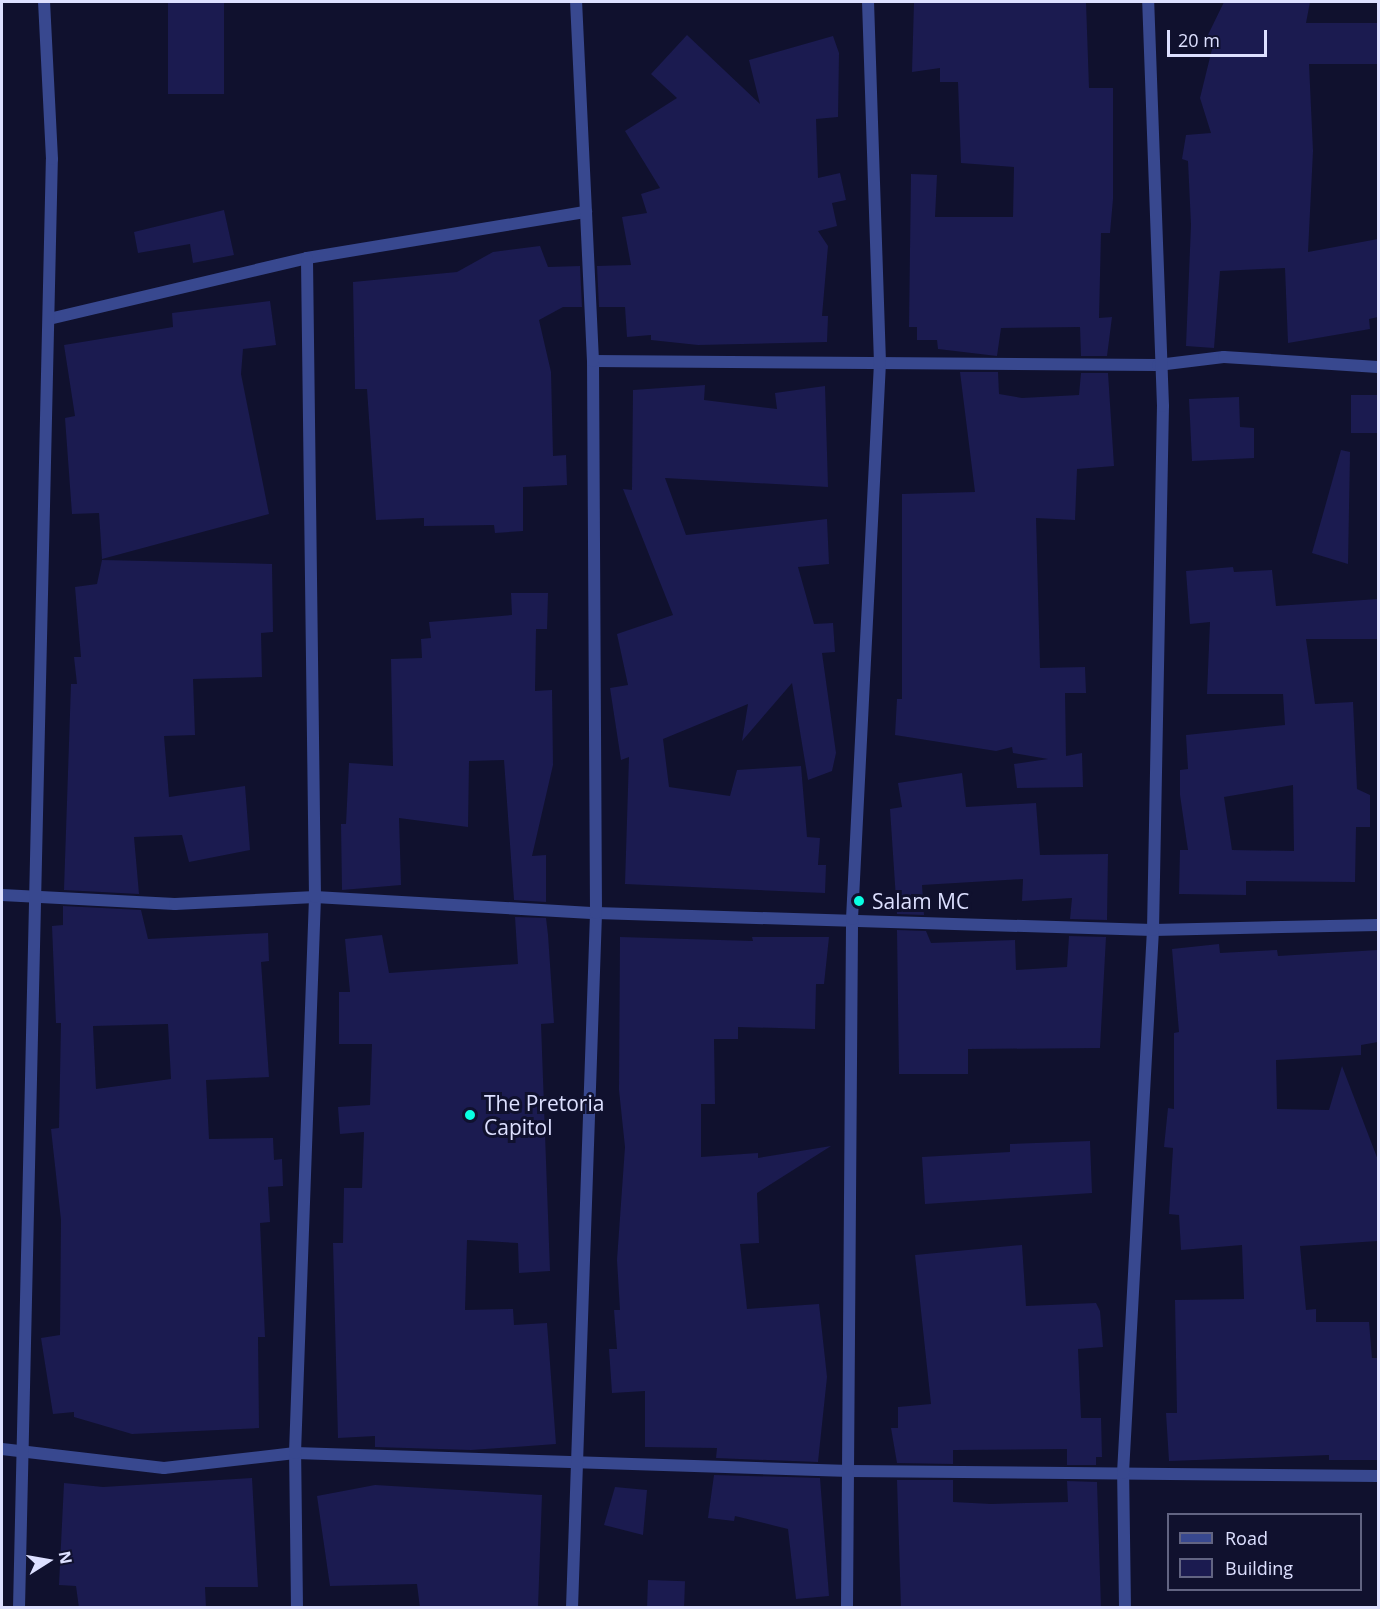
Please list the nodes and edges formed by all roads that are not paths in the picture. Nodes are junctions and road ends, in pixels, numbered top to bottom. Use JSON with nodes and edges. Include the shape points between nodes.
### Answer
{"nodes":[{"id":1,"x":44,"y":2,"type":"edge"},
{"id":2,"x":576,"y":2,"type":"edge"},
{"id":3,"x":868,"y":2,"type":"edge"},
{"id":4,"x":1148,"y":2,"type":"edge"},
{"id":5,"x":586,"y":212,"type":"junction"},
{"id":6,"x":307,"y":258,"type":"junction"},
{"id":7,"x":49,"y":318,"type":"junction"},
{"id":8,"x":593,"y":361,"type":"junction"},
{"id":9,"x":880,"y":363,"type":"junction"},
{"id":10,"x":1158,"y":365,"type":"junction"},
{"id":11,"x":1378,"y":367,"type":"edge"},
{"id":12,"x":2,"y":895,"type":"edge"},
{"id":13,"x":36,"y":896,"type":"junction"},
{"id":14,"x":315,"y":897,"type":"junction"},
{"id":15,"x":596,"y":913,"type":"junction"},
{"id":16,"x":852,"y":919,"type":"junction"},
{"id":17,"x":1378,"y":925,"type":"edge"},
{"id":18,"x":1153,"y":930,"type":"junction"},
{"id":19,"x":22,"y":1448,"type":"junction"},
{"id":20,"x":2,"y":1449,"type":"edge"},
{"id":21,"x":295,"y":1452,"type":"junction"},
{"id":22,"x":573,"y":1462,"type":"junction"},
{"id":23,"x":850,"y":1472,"type":"junction"},
{"id":24,"x":1123,"y":1473,"type":"junction"},
{"id":25,"x":1378,"y":1476,"type":"edge"},
{"id":26,"x":19,"y":1608,"type":"edge"},
{"id":27,"x":297,"y":1608,"type":"edge"},
{"id":28,"x":572,"y":1608,"type":"edge"},
{"id":29,"x":847,"y":1608,"type":"edge"},
{"id":30,"x":1125,"y":1608,"type":"edge"}],
"edges":[{"from":1,"to":7,"type":"street","via":[[52,159]]},
{"from":2,"to":5,"type":"street"},
{"from":3,"to":9,"type":"street"},
{"from":4,"to":10,"type":"street"},
{"from":5,"to":6,"type":"street"},
{"from":5,"to":8,"type":"street"},
{"from":6,"to":7,"type":"street"},
{"from":6,"to":14,"type":"street"},
{"from":7,"to":13,"type":"street"},
{"from":8,"to":9,"type":"street"},
{"from":8,"to":15,"type":"street"},
{"from":9,"to":10,"type":"street"},
{"from":9,"to":16,"type":"street"},
{"from":10,"to":11,"type":"street","via":[[1224,357]]},
{"from":10,"to":18,"type":"street","via":[[1163,406]]},
{"from":12,"to":13,"type":"street"},
{"from":13,"to":14,"type":"street","via":[[175,904]]},
{"from":13,"to":19,"type":"street"},
{"from":14,"to":15,"type":"street"},
{"from":14,"to":21,"type":"street"},
{"from":15,"to":16,"type":"street"},
{"from":15,"to":22,"type":"street"},
{"from":16,"to":18,"type":"street"},
{"from":16,"to":23,"type":"street"},
{"from":17,"to":18,"type":"street"},
{"from":18,"to":24,"type":"street"},
{"from":19,"to":20,"type":"street"},
{"from":19,"to":21,"type":"street","via":[[164,1468]]},
{"from":19,"to":26,"type":"street"},
{"from":21,"to":22,"type":"street"},
{"from":21,"to":27,"type":"street"},
{"from":22,"to":23,"type":"street"},
{"from":22,"to":28,"type":"street"},
{"from":23,"to":24,"type":"street"},
{"from":23,"to":29,"type":"street"},
{"from":24,"to":25,"type":"street"},
{"from":24,"to":30,"type":"street"}]}
